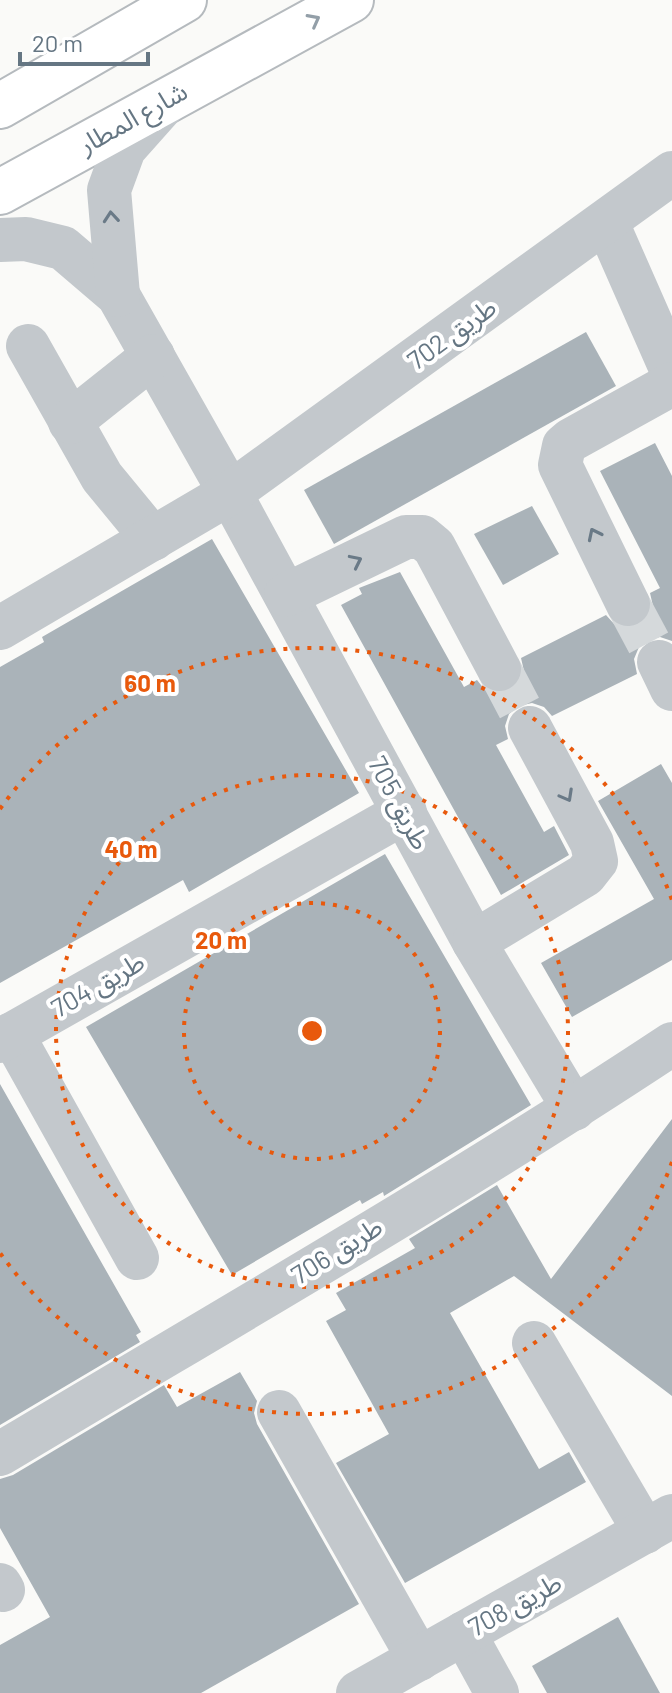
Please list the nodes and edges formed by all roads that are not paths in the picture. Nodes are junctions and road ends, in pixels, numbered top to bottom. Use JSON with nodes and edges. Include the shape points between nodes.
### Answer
{"nodes":[{"id":1,"x":184,"y":0,"type":"edge"},
{"id":2,"x":351,"y":0,"type":"edge"},
{"id":3,"x":172,"y":95,"type":"junction"},
{"id":4,"x":0,"y":106,"type":"edge"},
{"id":5,"x":672,"y":173,"type":"edge"},
{"id":6,"x":0,"y":192,"type":"edge"},
{"id":7,"x":607,"y":223,"type":"junction"},
{"id":8,"x":0,"y":240,"type":"edge"},
{"id":9,"x":118,"y":295,"type":"junction"},
{"id":10,"x":28,"y":346,"type":"dead end"},
{"id":11,"x":153,"y":356,"type":"junction"},
{"id":12,"x":672,"y":371,"type":"edge"},
{"id":13,"x":672,"y":384,"type":"edge"},
{"id":14,"x":70,"y":422,"type":"junction"},
{"id":15,"x":230,"y":493,"type":"junction"},
{"id":16,"x":153,"y":539,"type":"junction"},
{"id":17,"x":286,"y":595,"type":"junction"},
{"id":18,"x":628,"y":604,"type":"tunnel mouth"},
{"id":19,"x":0,"y":628,"type":"edge"},
{"id":20,"x":499,"y":669,"type":"tunnel mouth"},
{"id":21,"x":530,"y":728,"type":"tunnel mouth"},
{"id":22,"x":405,"y":812,"type":"junction"},
{"id":23,"x":474,"y":942,"type":"junction"},
{"id":24,"x":6,"y":1037,"type":"edge"},
{"id":25,"x":672,"y":1044,"type":"edge"},
{"id":26,"x":574,"y":1109,"type":"junction"},
{"id":27,"x":137,"y":1258,"type":"dead end"},
{"id":28,"x":534,"y":1343,"type":"dead end"},
{"id":29,"x":279,"y":1412,"type":"dead end"},
{"id":30,"x":0,"y":1454,"type":"edge"},
{"id":31,"x":659,"y":1524,"type":"edge"},
{"id":32,"x":464,"y":1633,"type":"junction"},
{"id":33,"x":419,"y":1659,"type":"junction"},
{"id":34,"x":358,"y":1693,"type":"edge"},
{"id":35,"x":497,"y":1693,"type":"edge"}],
"edges":[{"from":1,"to":4,"type":"main road"},
{"from":3,"to":2,"type":"main road","name":"شارع المطار","one_way":true},
{"from":3,"to":6,"type":"main road","name":"شارع المطار"},
{"from":9,"to":3,"type":"street","one_way":true,"via":[[109,190],[124,149]]},
{"from":5,"to":7,"type":"street","name":"طريق 702"},
{"from":7,"to":12,"type":"street"},
{"from":7,"to":15,"type":"street","name":"طريق 702"},
{"from":8,"to":9,"type":"street","via":[[26,239],[63,248]]},
{"from":9,"to":11,"type":"street"},
{"from":10,"to":14,"type":"street"},
{"from":11,"to":14,"type":"street"},
{"from":11,"to":15,"type":"street"},
{"from":18,"to":13,"type":"street","one_way":true,"via":[[560,465],[560,455],[571,440]]},
{"from":14,"to":16,"type":"street","via":[[102,477]]},
{"from":15,"to":16,"type":"street","name":"طريق 702"},
{"from":15,"to":17,"type":"street","name":"طريق 705"},
{"from":16,"to":19,"type":"street","name":"طريق 702"},
{"from":17,"to":20,"type":"street","one_way":true,"via":[[406,537],[422,537],[434,547]]},
{"from":17,"to":22,"type":"street","name":"طريق 705"},
{"from":21,"to":23,"type":"street","one_way":true,"via":[[592,843],[596,861],[585,875]]},
{"from":22,"to":23,"type":"street","name":"طريق 705"},
{"from":22,"to":24,"type":"street","name":"طريق 704"},
{"from":23,"to":26,"type":"street","name":"طريق 705"},
{"from":24,"to":27,"type":"street"},
{"from":25,"to":26,"type":"street","name":"طريق 706"},
{"from":26,"to":30,"type":"street","name":"طريق 706"},
{"from":28,"to":31,"type":"street"},
{"from":29,"to":33,"type":"street"},
{"from":31,"to":32,"type":"street","name":"طريق 708"},
{"from":32,"to":33,"type":"street","name":"طريق 708"},
{"from":32,"to":35,"type":"street"},
{"from":33,"to":34,"type":"street","name":"طريق 708"}]}
